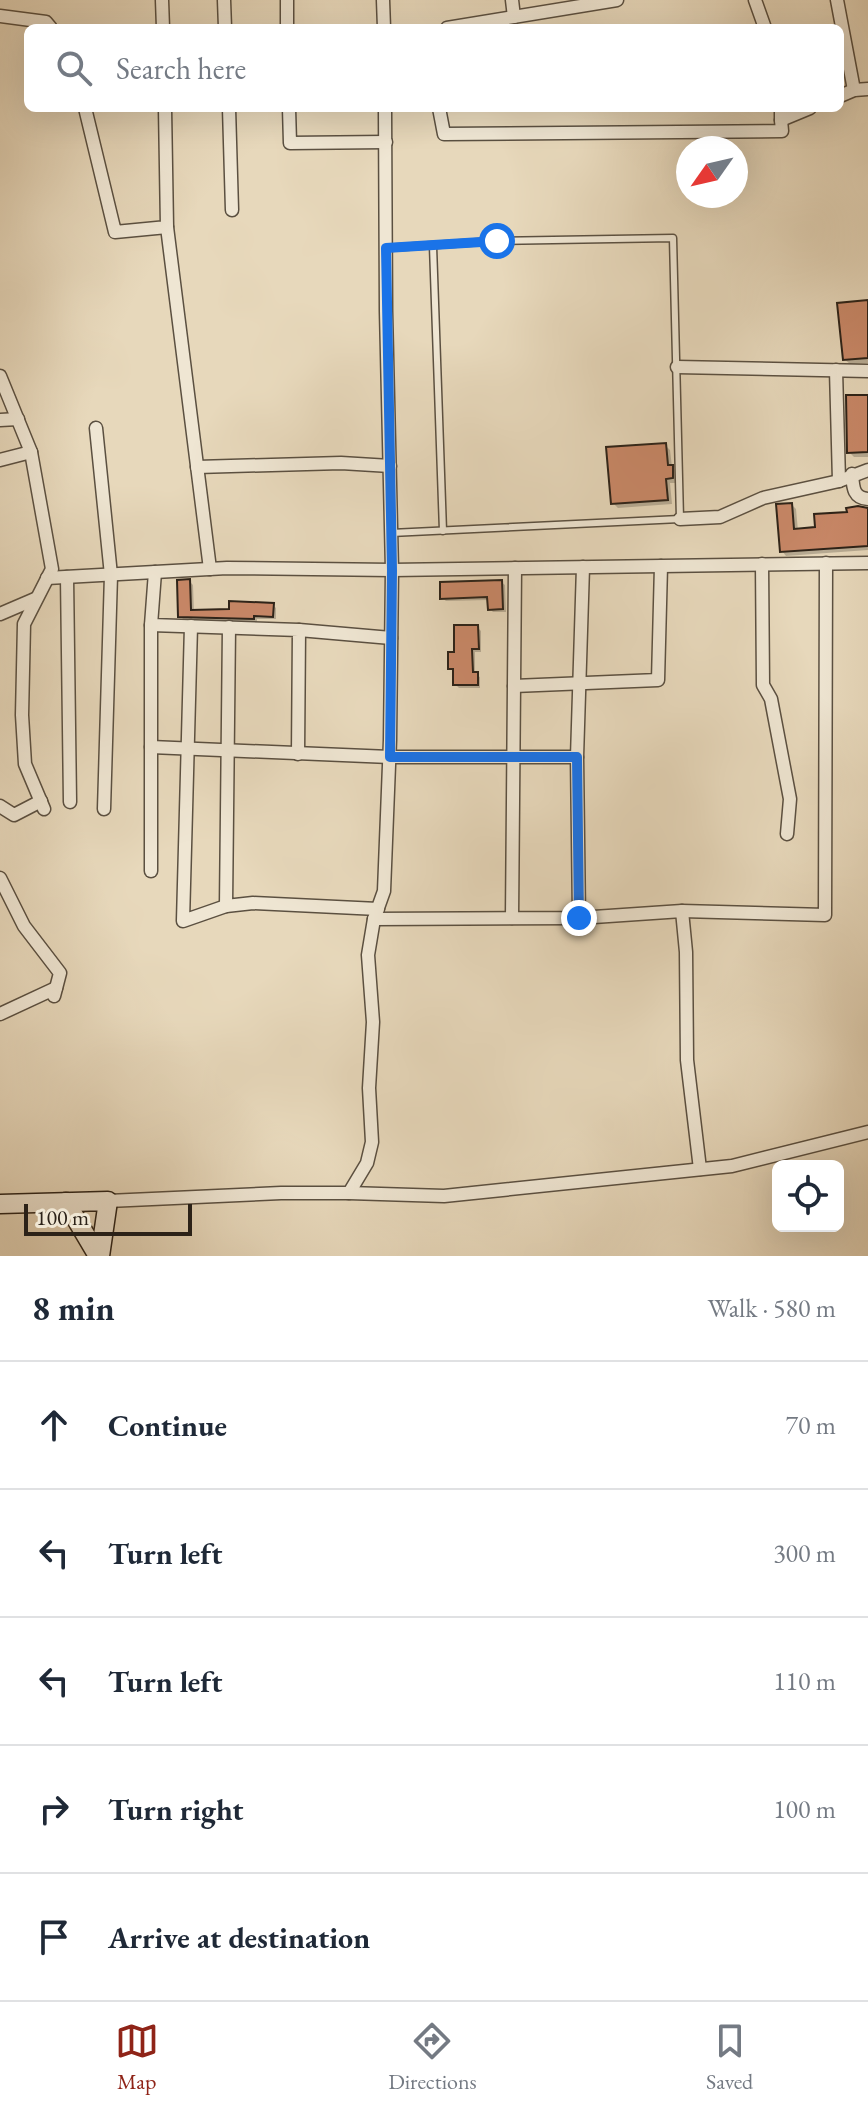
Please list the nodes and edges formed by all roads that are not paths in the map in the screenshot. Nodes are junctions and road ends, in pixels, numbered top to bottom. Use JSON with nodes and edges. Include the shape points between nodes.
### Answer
{"nodes":[{"id":1,"x":162,"y":0,"type":"edge"},
{"id":2,"x":224,"y":0,"type":"edge"},
{"id":3,"x":287,"y":0,"type":"edge"},
{"id":4,"x":383,"y":0,"type":"edge"},
{"id":5,"x":512,"y":0,"type":"edge"},
{"id":6,"x":617,"y":0,"type":"edge"},
{"id":7,"x":755,"y":0,"type":"edge"},
{"id":8,"x":837,"y":0,"type":"edge"},
{"id":9,"x":596,"y":2,"type":"edge"},
{"id":10,"x":556,"y":5,"type":"edge"},
{"id":11,"x":0,"y":16,"type":"edge"},
{"id":12,"x":514,"y":17,"type":"junction"},
{"id":13,"x":48,"y":24,"type":"edge"},
{"id":14,"x":163,"y":24,"type":"edge"},
{"id":15,"x":225,"y":24,"type":"edge"},
{"id":16,"x":287,"y":24,"type":"edge"},
{"id":17,"x":384,"y":24,"type":"edge"},
{"id":18,"x":471,"y":24,"type":"edge"},
{"id":19,"x":764,"y":24,"type":"edge"},
{"id":20,"x":842,"y":24,"type":"edge"},
{"id":21,"x":844,"y":37,"type":"edge"},
{"id":22,"x":868,"y":89,"type":"edge"},
{"id":23,"x":854,"y":90,"type":"junction"},
{"id":24,"x":844,"y":94,"type":"edge"},
{"id":25,"x":86,"y":112,"type":"edge"},
{"id":26,"x":165,"y":112,"type":"edge"},
{"id":27,"x":229,"y":112,"type":"edge"},
{"id":28,"x":289,"y":112,"type":"edge"},
{"id":29,"x":385,"y":112,"type":"edge"},
{"id":30,"x":440,"y":112,"type":"edge"},
{"id":31,"x":781,"y":114,"type":"edge"},
{"id":32,"x":386,"y":142,"type":"junction"},
{"id":33,"x":232,"y":210,"type":"dead end"},
{"id":34,"x":167,"y":227,"type":"junction"},
{"id":35,"x":433,"y":246,"type":"junction"},
{"id":36,"x":386,"y":248,"type":"junction"},
{"id":37,"x":677,"y":367,"type":"junction"},
{"id":38,"x":836,"y":370,"type":"junction"},
{"id":39,"x":868,"y":371,"type":"edge"},
{"id":40,"x":0,"y":376,"type":"edge"},
{"id":41,"x":18,"y":419,"type":"junction"},
{"id":42,"x":0,"y":420,"type":"edge"},
{"id":43,"x":96,"y":428,"type":"dead end"},
{"id":44,"x":31,"y":452,"type":"junction"},
{"id":45,"x":0,"y":460,"type":"edge"},
{"id":46,"x":390,"y":466,"type":"junction"},
{"id":47,"x":197,"y":467,"type":"junction"},
{"id":48,"x":868,"y":470,"type":"edge"},
{"id":49,"x":852,"y":474,"type":"junction"},
{"id":50,"x":839,"y":481,"type":"junction"},
{"id":51,"x":868,"y":499,"type":"edge"},
{"id":52,"x":680,"y":519,"type":"junction"},
{"id":53,"x":443,"y":531,"type":"junction"},
{"id":54,"x":391,"y":533,"type":"junction"},
{"id":55,"x":826,"y":563,"type":"junction"},
{"id":56,"x":868,"y":563,"type":"edge"},
{"id":57,"x":762,"y":564,"type":"junction"},
{"id":58,"x":661,"y":566,"type":"junction"},
{"id":59,"x":583,"y":567,"type":"junction"},
{"id":60,"x":515,"y":568,"type":"junction"},
{"id":61,"x":210,"y":569,"type":"junction"},
{"id":62,"x":392,"y":570,"type":"junction"},
{"id":63,"x":155,"y":572,"type":"junction"},
{"id":64,"x":111,"y":575,"type":"junction"},
{"id":65,"x":67,"y":577,"type":"junction"},
{"id":66,"x":47,"y":578,"type":"junction"},
{"id":67,"x":35,"y":599,"type":"junction"},
{"id":68,"x":0,"y":614,"type":"edge"},
{"id":69,"x":151,"y":625,"type":"junction"},
{"id":70,"x":191,"y":626,"type":"junction"},
{"id":71,"x":229,"y":627,"type":"junction"},
{"id":72,"x":299,"y":630,"type":"junction"},
{"id":73,"x":391,"y":638,"type":"junction"},
{"id":74,"x":579,"y":683,"type":"junction"},
{"id":75,"x":514,"y":686,"type":"junction"},
{"id":76,"x":151,"y":747,"type":"junction"},
{"id":77,"x":188,"y":749,"type":"junction"},
{"id":78,"x":228,"y":752,"type":"junction"},
{"id":79,"x":298,"y":754,"type":"junction"},
{"id":80,"x":390,"y":757,"type":"junction"},
{"id":81,"x":513,"y":757,"type":"junction"},
{"id":82,"x":577,"y":757,"type":"junction"},
{"id":83,"x":70,"y":802,"type":"dead end"},
{"id":84,"x":0,"y":806,"type":"edge"},
{"id":85,"x":104,"y":809,"type":"dead end"},
{"id":86,"x":787,"y":834,"type":"dead end"},
{"id":87,"x":151,"y":871,"type":"dead end"},
{"id":88,"x":0,"y":878,"type":"edge"},
{"id":89,"x":226,"y":906,"type":"junction"},
{"id":90,"x":682,"y":911,"type":"junction"},
{"id":91,"x":376,"y":914,"type":"junction"},
{"id":92,"x":512,"y":918,"type":"junction"},
{"id":93,"x":579,"y":918,"type":"junction"},
{"id":94,"x":0,"y":1014,"type":"edge"},
{"id":95,"x":868,"y":1132,"type":"edge"},
{"id":96,"x":700,"y":1169,"type":"junction"},
{"id":97,"x":349,"y":1193,"type":"junction"},
{"id":98,"x":108,"y":1201,"type":"junction"},
{"id":99,"x":66,"y":1202,"type":"junction"},
{"id":100,"x":0,"y":1204,"type":"edge"},
{"id":101,"x":99,"y":1256,"type":"edge"}],
"edges":[{"from":1,"to":14,"type":"street"},
{"from":2,"to":15,"type":"street"},
{"from":3,"to":16,"type":"street"},
{"from":4,"to":17,"type":"street"},
{"from":5,"to":12,"type":"street"},
{"from":6,"to":9,"type":"street"},
{"from":7,"to":19,"type":"street"},
{"from":8,"to":20,"type":"street"},
{"from":9,"to":10,"type":"street"},
{"from":10,"to":12,"type":"street"},
{"from":11,"to":13,"type":"street"},
{"from":12,"to":18,"type":"street"},
{"from":21,"to":23,"type":"street"},
{"from":22,"to":23,"type":"street"},
{"from":23,"to":24,"type":"street"},
{"from":25,"to":34,"type":"street","via":[[115,232]]},
{"from":26,"to":34,"type":"street"},
{"from":27,"to":33,"type":"street"},
{"from":28,"to":32,"type":"street","via":[[290,143]]},
{"from":29,"to":32,"type":"street"},
{"from":30,"to":31,"type":"street","via":[[444,134],[782,131]]},
{"from":32,"to":36,"type":"street"},
{"from":34,"to":47,"type":"street"},
{"from":35,"to":36,"type":"lane"},
{"from":35,"to":37,"type":"lane","via":[[673,238]]},
{"from":35,"to":53,"type":"lane"},
{"from":36,"to":46,"type":"street"},
{"from":37,"to":38,"type":"street"},
{"from":37,"to":52,"type":"lane"},
{"from":38,"to":39,"type":"street"},
{"from":38,"to":50,"type":"street"},
{"from":40,"to":41,"type":"street"},
{"from":41,"to":42,"type":"street"},
{"from":41,"to":44,"type":"street"},
{"from":43,"to":64,"type":"street"},
{"from":44,"to":45,"type":"street"},
{"from":44,"to":66,"type":"street","via":[[52,569]]},
{"from":46,"to":47,"type":"street"},
{"from":46,"to":54,"type":"street"},
{"from":47,"to":61,"type":"street"},
{"from":48,"to":49,"type":"street"},
{"from":49,"to":50,"type":"street"},
{"from":49,"to":51,"type":"street","via":[[856,494]]},
{"from":50,"to":52,"type":"street","via":[[785,491],[720,517]]},
{"from":52,"to":53,"type":"lane"},
{"from":53,"to":54,"type":"lane"},
{"from":54,"to":62,"type":"street"},
{"from":55,"to":56,"type":"street"},
{"from":55,"to":57,"type":"street"},
{"from":55,"to":90,"type":"street","via":[[825,915]]},
{"from":57,"to":58,"type":"street"},
{"from":57,"to":86,"type":"street","via":[[763,685],[771,699],[790,799]]},
{"from":58,"to":59,"type":"street"},
{"from":58,"to":74,"type":"street","via":[[658,680]]},
{"from":59,"to":60,"type":"street"},
{"from":59,"to":74,"type":"street"},
{"from":60,"to":62,"type":"street"},
{"from":60,"to":75,"type":"street"},
{"from":61,"to":62,"type":"street"},
{"from":61,"to":63,"type":"street"},
{"from":62,"to":73,"type":"street"},
{"from":63,"to":64,"type":"street"},
{"from":63,"to":69,"type":"street"},
{"from":64,"to":65,"type":"street"},
{"from":64,"to":85,"type":"street"},
{"from":65,"to":66,"type":"street"},
{"from":65,"to":83,"type":"street"},
{"from":66,"to":67,"type":"street"},
{"from":67,"to":68,"type":"street"},
{"from":67,"to":84,"type":"street","via":[[24,624],[22,715],[25,764],[42,805],[14,815]]},
{"from":69,"to":70,"type":"street"},
{"from":69,"to":76,"type":"street"},
{"from":70,"to":71,"type":"street"},
{"from":70,"to":77,"type":"street"},
{"from":71,"to":72,"type":"street"},
{"from":71,"to":78,"type":"street"},
{"from":72,"to":73,"type":"street"},
{"from":72,"to":79,"type":"street"},
{"from":73,"to":80,"type":"street"},
{"from":74,"to":75,"type":"street"},
{"from":74,"to":82,"type":"street"},
{"from":75,"to":81,"type":"street"},
{"from":76,"to":77,"type":"street"},
{"from":76,"to":87,"type":"street"},
{"from":77,"to":78,"type":"street"},
{"from":77,"to":89,"type":"street","via":[[183,921]]},
{"from":78,"to":79,"type":"street"},
{"from":78,"to":89,"type":"street"},
{"from":79,"to":80,"type":"street"},
{"from":80,"to":81,"type":"street"},
{"from":80,"to":91,"type":"street","via":[[384,891]]},
{"from":81,"to":82,"type":"street"},
{"from":81,"to":92,"type":"street"},
{"from":82,"to":93,"type":"street"},
{"from":88,"to":94,"type":"street","via":[[24,926],[60,973],[55,992]]},
{"from":89,"to":91,"type":"street","via":[[253,903]]},
{"from":90,"to":93,"type":"street"},
{"from":90,"to":96,"type":"street","via":[[687,1060]]},
{"from":91,"to":92,"type":"street"},
{"from":91,"to":97,"type":"street","via":[[368,955],[372,1142],[367,1163]]},
{"from":92,"to":93,"type":"street"},
{"from":95,"to":96,"type":"street"},
{"from":96,"to":97,"type":"street","via":[[444,1196]]},
{"from":97,"to":98,"type":"street"},
{"from":98,"to":99,"type":"street"},
{"from":98,"to":101,"type":"street"},
{"from":99,"to":100,"type":"street"},
{"from":99,"to":101,"type":"street"}]}
